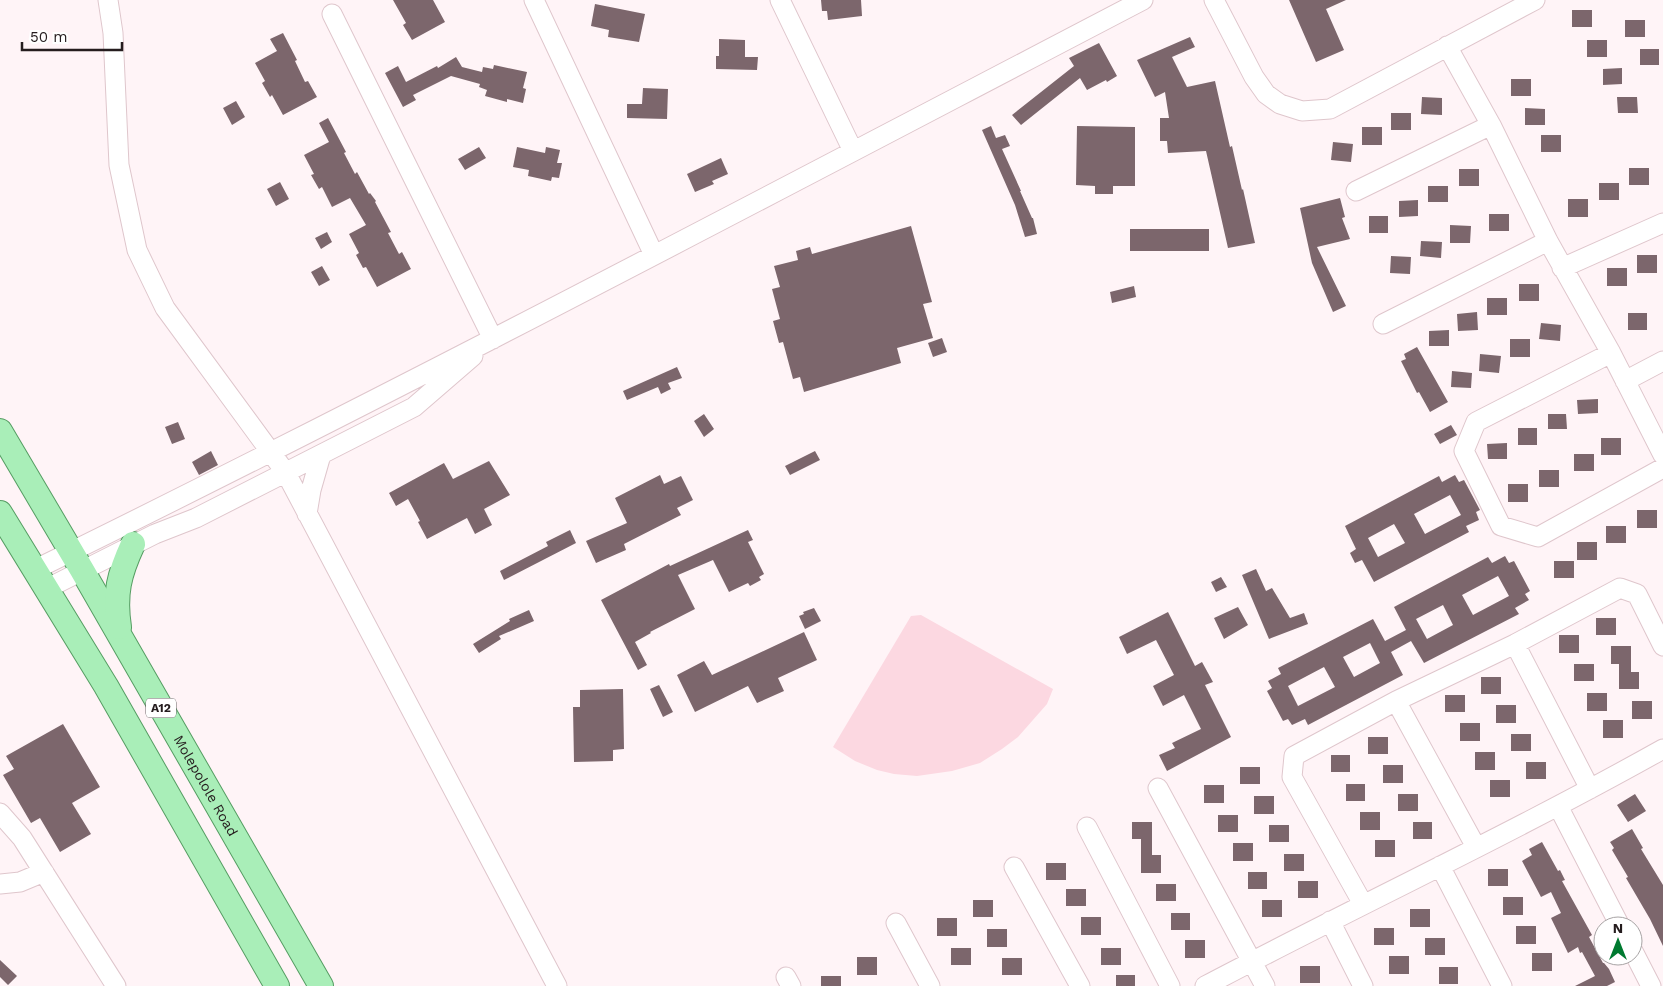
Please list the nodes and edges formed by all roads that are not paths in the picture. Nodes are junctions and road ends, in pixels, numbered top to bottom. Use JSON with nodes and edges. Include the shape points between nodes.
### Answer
{"nodes":[{"id":1,"x":108,"y":0,"type":"edge"},
{"id":2,"x":534,"y":0,"type":"edge"},
{"id":3,"x":780,"y":0,"type":"edge"},
{"id":4,"x":1143,"y":0,"type":"edge"},
{"id":5,"x":1214,"y":0,"type":"edge"},
{"id":6,"x":1535,"y":0,"type":"edge"},
{"id":7,"x":332,"y":14,"type":"dead end"},
{"id":8,"x":1448,"y":46,"type":"junction"},
{"id":9,"x":1491,"y":125,"type":"junction"},
{"id":10,"x":854,"y":151,"type":"junction"},
{"id":11,"x":1356,"y":191,"type":"dead end"},
{"id":12,"x":1663,"y":223,"type":"edge"},
{"id":13,"x":1548,"y":241,"type":"junction"},
{"id":14,"x":654,"y":255,"type":"junction"},
{"id":15,"x":1562,"y":268,"type":"junction"},
{"id":16,"x":1382,"y":324,"type":"dead end"},
{"id":17,"x":492,"y":339,"type":"junction"},
{"id":18,"x":1611,"y":354,"type":"junction"},
{"id":19,"x":1663,"y":361,"type":"edge"},
{"id":20,"x":1625,"y":381,"type":"junction"},
{"id":21,"x":0,"y":431,"type":"edge"},
{"id":22,"x":270,"y":452,"type":"junction"},
{"id":23,"x":321,"y":455,"type":"junction"},
{"id":24,"x":1663,"y":455,"type":"edge"},
{"id":25,"x":1663,"y":468,"type":"edge"},
{"id":26,"x":286,"y":473,"type":"junction"},
{"id":27,"x":0,"y":513,"type":"edge"},
{"id":28,"x":307,"y":514,"type":"junction"},
{"id":29,"x":144,"y":516,"type":"junction"},
{"id":30,"x":155,"y":534,"type":"junction"},
{"id":31,"x":133,"y":544,"type":"junction"},
{"id":32,"x":77,"y":561,"type":"junction"},
{"id":33,"x":40,"y":580,"type":"junction"},
{"id":34,"x":121,"y":636,"type":"junction"},
{"id":35,"x":1515,"y":644,"type":"junction"},
{"id":36,"x":1663,"y":646,"type":"edge"},
{"id":37,"x":1396,"y":701,"type":"junction"},
{"id":38,"x":1663,"y":749,"type":"edge"},
{"id":39,"x":1158,"y":788,"type":"dead end"},
{"id":40,"x":1590,"y":789,"type":"junction"},
{"id":41,"x":1558,"y":806,"type":"junction"},
{"id":42,"x":0,"y":813,"type":"edge"},
{"id":43,"x":1087,"y":827,"type":"dead end"},
{"id":44,"x":1476,"y":847,"type":"junction"},
{"id":45,"x":1440,"y":866,"type":"junction"},
{"id":46,"x":1014,"y":867,"type":"dead end"},
{"id":47,"x":44,"y":872,"type":"junction"},
{"id":48,"x":0,"y":884,"type":"edge"},
{"id":49,"x":1363,"y":904,"type":"junction"},
{"id":50,"x":1615,"y":916,"type":"edge"},
{"id":51,"x":1330,"y":922,"type":"junction"},
{"id":52,"x":896,"y":923,"type":"dead end"},
{"id":53,"x":1251,"y":962,"type":"junction"},
{"id":54,"x":1641,"y":966,"type":"edge"},
{"id":55,"x":116,"y":986,"type":"edge"},
{"id":56,"x":277,"y":986,"type":"edge"},
{"id":57,"x":320,"y":986,"type":"edge"},
{"id":58,"x":556,"y":986,"type":"edge"},
{"id":59,"x":930,"y":986,"type":"edge"},
{"id":60,"x":1080,"y":986,"type":"edge"},
{"id":61,"x":1170,"y":986,"type":"edge"},
{"id":62,"x":1205,"y":986,"type":"edge"},
{"id":63,"x":1265,"y":986,"type":"edge"},
{"id":64,"x":1363,"y":986,"type":"edge"},
{"id":65,"x":1502,"y":986,"type":"edge"},
{"id":66,"x":1651,"y":986,"type":"edge"}],
"edges":[{"from":1,"to":22,"type":"street","via":[[113,34],[119,165],[137,250],[165,308]]},
{"from":2,"to":14,"type":"street"},
{"from":3,"to":10,"type":"street"},
{"from":4,"to":10,"type":"street"},
{"from":5,"to":8,"type":"street","via":[[1266,94],[1280,104],[1302,111],[1330,108]]},
{"from":6,"to":8,"type":"street"},
{"from":7,"to":17,"type":"street"},
{"from":8,"to":9,"type":"street"},
{"from":9,"to":11,"type":"street"},
{"from":9,"to":13,"type":"street"},
{"from":10,"to":14,"type":"street"},
{"from":12,"to":15,"type":"street"},
{"from":13,"to":15,"type":"street"},
{"from":13,"to":16,"type":"street"},
{"from":14,"to":17,"type":"street"},
{"from":15,"to":18,"type":"street"},
{"from":17,"to":22,"type":"street"},
{"from":17,"to":23,"type":"street","via":[[414,407]]},
{"from":18,"to":20,"type":"street"},
{"from":18,"to":25,"type":"street","via":[[1476,422],[1464,451],[1501,526],[1538,537]]},
{"from":19,"to":20,"type":"street"},
{"from":20,"to":24,"type":"street"},
{"from":21,"to":32,"type":"main road","name":"Molepolole Road","number":"A12"},
{"from":22,"to":26,"type":"street"},
{"from":22,"to":29,"type":"street"},
{"from":23,"to":26,"type":"street"},
{"from":23,"to":28,"type":"street"},
{"from":26,"to":28,"type":"street"},
{"from":26,"to":30,"type":"street","via":[[196,518]]},
{"from":27,"to":33,"type":"main road","number":"A12"},
{"from":28,"to":58,"type":"street"},
{"from":29,"to":30,"type":"street"},
{"from":29,"to":32,"type":"street"},
{"from":30,"to":31,"type":"street"},
{"from":31,"to":32,"type":"street"},
{"from":31,"to":34,"type":"main road","via":[[118,581],[117,612]]},
{"from":32,"to":33,"type":"street"},
{"from":32,"to":34,"type":"main road","name":"Molepolole Road","number":"A12"},
{"from":33,"to":56,"type":"main road","number":"A12","via":[[106,686]]},
{"from":34,"to":57,"type":"main road","name":"Molepolole Road","number":"A12"},
{"from":35,"to":36,"type":"street","via":[[1620,588],[1638,594]]},
{"from":35,"to":37,"type":"street"},
{"from":35,"to":40,"type":"street"},
{"from":37,"to":44,"type":"street"},
{"from":37,"to":49,"type":"street","via":[[1294,756],[1292,777]]},
{"from":38,"to":40,"type":"street"},
{"from":39,"to":53,"type":"street"},
{"from":40,"to":41,"type":"street"},
{"from":41,"to":44,"type":"street"},
{"from":41,"to":50,"type":"street"},
{"from":42,"to":47,"type":"street","via":[[22,838]]},
{"from":43,"to":61,"type":"street"},
{"from":44,"to":45,"type":"street"},
{"from":45,"to":49,"type":"street"},
{"from":45,"to":65,"type":"street"},
{"from":46,"to":60,"type":"street"},
{"from":47,"to":48,"type":"street","via":[[20,882]]},
{"from":47,"to":55,"type":"street"},
{"from":49,"to":51,"type":"street"},
{"from":51,"to":53,"type":"street"},
{"from":51,"to":64,"type":"street"},
{"from":52,"to":59,"type":"street"},
{"from":53,"to":62,"type":"street"},
{"from":53,"to":63,"type":"street"},
{"from":54,"to":66,"type":"street"}]}
